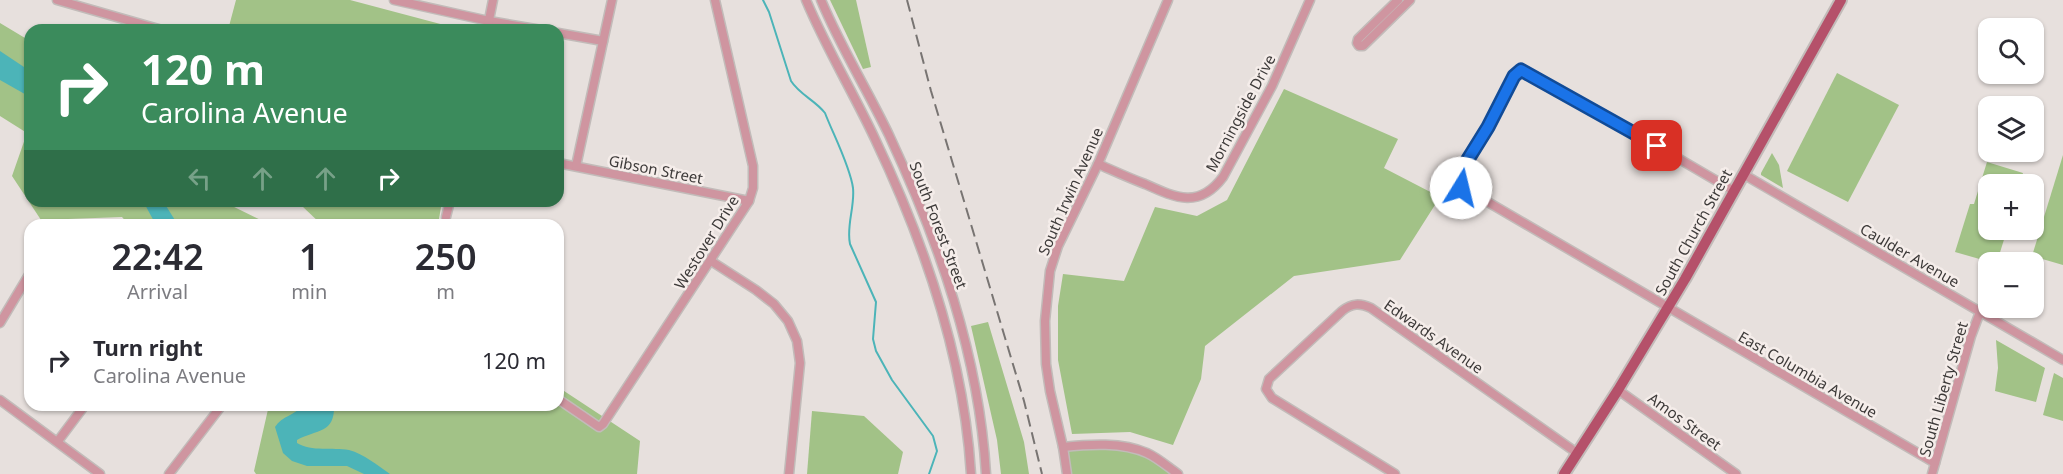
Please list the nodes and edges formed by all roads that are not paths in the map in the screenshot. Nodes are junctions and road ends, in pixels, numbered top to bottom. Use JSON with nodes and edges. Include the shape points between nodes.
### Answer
{"nodes":[{"id":1,"x":57,"y":0,"type":"edge"},
{"id":2,"x":394,"y":0,"type":"edge"},
{"id":3,"x":493,"y":0,"type":"edge"},
{"id":4,"x":612,"y":0,"type":"edge"},
{"id":5,"x":715,"y":0,"type":"edge"},
{"id":6,"x":806,"y":0,"type":"edge"},
{"id":7,"x":821,"y":0,"type":"edge"},
{"id":8,"x":1168,"y":0,"type":"edge"},
{"id":9,"x":1310,"y":0,"type":"edge"},
{"id":10,"x":1398,"y":0,"type":"edge"},
{"id":11,"x":1410,"y":0,"type":"edge"},
{"id":12,"x":1841,"y":0,"type":"edge"},
{"id":13,"x":141,"y":24,"type":"edge"},
{"id":14,"x":484,"y":24,"type":"edge"},
{"id":15,"x":488,"y":24,"type":"edge"},
{"id":16,"x":564,"y":34,"type":"edge"},
{"id":17,"x":603,"y":41,"type":"junction"},
{"id":18,"x":564,"y":164,"type":"edge"},
{"id":19,"x":1098,"y":164,"type":"junction"},
{"id":20,"x":576,"y":166,"type":"junction"},
{"id":21,"x":1743,"y":174,"type":"junction"},
{"id":22,"x":1734,"y":191,"type":"junction"},
{"id":23,"x":749,"y":201,"type":"junction"},
{"id":24,"x":448,"y":207,"type":"edge"},
{"id":25,"x":446,"y":217,"type":"dead end"},
{"id":26,"x":711,"y":261,"type":"junction"},
{"id":27,"x":24,"y":283,"type":"edge"},
{"id":28,"x":1667,"y":309,"type":"junction"},
{"id":29,"x":1978,"y":311,"type":"edge"},
{"id":30,"x":1978,"y":317,"type":"edge"},
{"id":31,"x":1990,"y":318,"type":"edge"},
{"id":32,"x":0,"y":323,"type":"edge"},
{"id":33,"x":2063,"y":360,"type":"edge"},
{"id":34,"x":1618,"y":390,"type":"junction"},
{"id":35,"x":0,"y":400,"type":"edge"},
{"id":36,"x":564,"y":403,"type":"edge"},
{"id":37,"x":80,"y":411,"type":"edge"},
{"id":38,"x":217,"y":411,"type":"edge"},
{"id":39,"x":58,"y":441,"type":"junction"},
{"id":40,"x":1063,"y":447,"type":"junction"},
{"id":41,"x":1577,"y":453,"type":"junction"},
{"id":42,"x":1935,"y":463,"type":"junction"},
{"id":43,"x":94,"y":472,"type":"edge"},
{"id":44,"x":169,"y":474,"type":"edge"},
{"id":45,"x":789,"y":474,"type":"edge"},
{"id":46,"x":971,"y":474,"type":"edge"},
{"id":47,"x":986,"y":474,"type":"edge"},
{"id":48,"x":1067,"y":474,"type":"edge"},
{"id":49,"x":1178,"y":474,"type":"edge"},
{"id":50,"x":1395,"y":474,"type":"edge"},
{"id":51,"x":1564,"y":474,"type":"edge"},
{"id":52,"x":1736,"y":474,"type":"edge"},
{"id":53,"x":1932,"y":474,"type":"edge"}],
"edges":[{"from":1,"to":13,"type":"street"},
{"from":2,"to":14,"type":"street"},
{"from":3,"to":15,"type":"street"},
{"from":4,"to":17,"type":"street"},
{"from":5,"to":23,"type":"street","name":"Westover Drive","via":[[753,166]]},
{"from":6,"to":46,"type":"street","name":"South Forest Street","via":[[886,164],[938,297],[958,380]]},
{"from":7,"to":47,"type":"street","name":"South Forest Street","via":[[902,163],[950,289],[980,406]]},
{"from":8,"to":19,"type":"street","name":"South Irwin Avenue"},
{"from":9,"to":19,"type":"street","name":"Morningside Drive","via":[[1272,86],[1216,187],[1199,197],[1179,198]]},
{"from":10,"to":11,"type":"street","via":[[1358,39],[1359,46]]},
{"from":12,"to":21,"type":"main road","name":"South Church Street"},
{"from":16,"to":17,"type":"street"},
{"from":17,"to":20,"type":"street"},
{"from":18,"to":20,"type":"street","name":"Gibson Street"},
{"from":19,"to":40,"type":"street","name":"South Irwin Avenue","via":[[1058,246],[1046,303],[1046,364]]},
{"from":20,"to":23,"type":"street","name":"Gibson Street"},
{"from":21,"to":22,"type":"main road","name":"South Church Street"},
{"from":21,"to":29,"type":"street","name":"Caulder Avenue"},
{"from":22,"to":28,"type":"main road","name":"South Church Street"},
{"from":22,"to":28,"type":"street","name":"East Columbia Avenue","via":[[1521,70],[1514,76],[1456,184]]},
{"from":23,"to":26,"type":"street","name":"Westover Drive"},
{"from":24,"to":25,"type":"street"},
{"from":26,"to":36,"type":"street","name":"Westover Drive","via":[[603,424],[599,427]]},
{"from":26,"to":45,"type":"street","via":[[774,304],[797,341],[800,363]]},
{"from":27,"to":32,"type":"street"},
{"from":28,"to":34,"type":"main road","name":"South Church Street"},
{"from":28,"to":42,"type":"street","name":"East Columbia Avenue"},
{"from":30,"to":42,"type":"street","name":"South Liberty Street"},
{"from":31,"to":33,"type":"street","name":"Caulder Avenue"},
{"from":34,"to":41,"type":"main road","name":"South Church Street"},
{"from":34,"to":52,"type":"street","name":"Amos Street"},
{"from":35,"to":39,"type":"street"},
{"from":37,"to":39,"type":"street"},
{"from":38,"to":44,"type":"street"},
{"from":39,"to":43,"type":"street"},
{"from":40,"to":48,"type":"street","name":"South Irwin Avenue"},
{"from":40,"to":49,"type":"street","via":[[1132,448],[1154,456]]},
{"from":41,"to":50,"type":"street","name":"Edwards Avenue","via":[[1371,308],[1354,305],[1342,311],[1269,379],[1266,389],[1272,398]]},
{"from":41,"to":51,"type":"main road","name":"South Church Street"},
{"from":42,"to":53,"type":"street","name":"South Liberty Street"}]}
